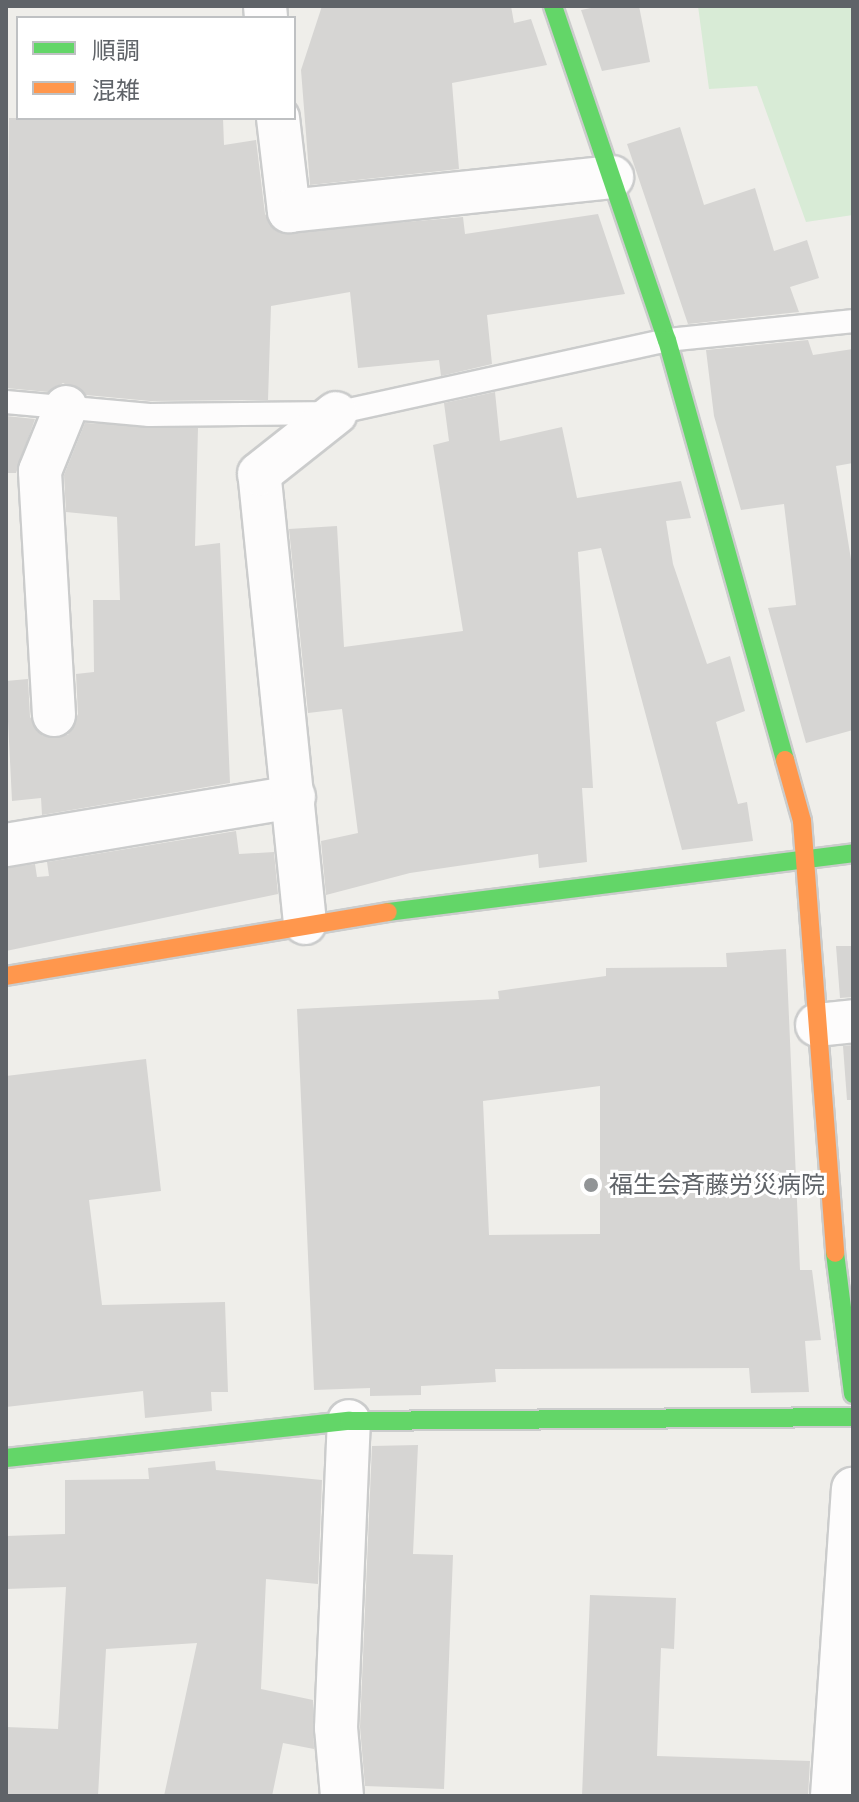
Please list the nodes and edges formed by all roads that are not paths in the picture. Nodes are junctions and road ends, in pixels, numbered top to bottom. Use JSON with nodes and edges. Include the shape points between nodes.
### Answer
{"nodes":[{"id":1,"x":553,"y":6,"type":"edge"},
{"id":2,"x":278,"y":120,"type":"edge"},
{"id":3,"x":612,"y":177,"type":"junction"},
{"id":4,"x":853,"y":321,"type":"edge"},
{"id":5,"x":667,"y":340,"type":"junction"},
{"id":6,"x":6,"y":402,"type":"edge"},
{"id":7,"x":66,"y":407,"type":"junction"},
{"id":8,"x":336,"y":413,"type":"junction"},
{"id":9,"x":54,"y":715,"type":"dead end"},
{"id":10,"x":294,"y":797,"type":"junction"},
{"id":11,"x":6,"y":845,"type":"edge"},
{"id":12,"x":853,"y":853,"type":"edge"},
{"id":13,"x":807,"y":864,"type":"junction"},
{"id":14,"x":305,"y":923,"type":"junction"},
{"id":15,"x":6,"y":976,"type":"edge"},
{"id":16,"x":835,"y":1023,"type":"edge"},
{"id":17,"x":842,"y":1226,"type":"edge"},
{"id":18,"x":853,"y":1394,"type":"edge"},
{"id":19,"x":853,"y":1417,"type":"edge"},
{"id":20,"x":349,"y":1421,"type":"junction"},
{"id":21,"x":6,"y":1458,"type":"edge"},
{"id":22,"x":853,"y":1489,"type":"edge"},
{"id":23,"x":342,"y":1796,"type":"edge"},
{"id":24,"x":832,"y":1796,"type":"edge"}],
"edges":[{"from":1,"to":3,"type":"street"},
{"from":2,"to":3,"type":"street","via":[[289,211]]},
{"from":3,"to":5,"type":"street"},
{"from":4,"to":5,"type":"lane"},
{"from":5,"to":8,"type":"lane"},
{"from":5,"to":13,"type":"street","via":[[802,821]]},
{"from":6,"to":7,"type":"lane"},
{"from":7,"to":8,"type":"lane","via":[[149,415]]},
{"from":7,"to":9,"type":"street","via":[[40,471]]},
{"from":8,"to":10,"type":"street","via":[[259,474]]},
{"from":10,"to":11,"type":"street"},
{"from":10,"to":14,"type":"street"},
{"from":12,"to":13,"type":"street"},
{"from":13,"to":14,"type":"street"},
{"from":13,"to":16,"type":"street"},
{"from":14,"to":15,"type":"street"},
{"from":16,"to":17,"type":"street"},
{"from":17,"to":18,"type":"street"},
{"from":19,"to":20,"type":"street"},
{"from":20,"to":21,"type":"street"},
{"from":20,"to":23,"type":"street","via":[[336,1728]]},
{"from":22,"to":24,"type":"street"}]}
